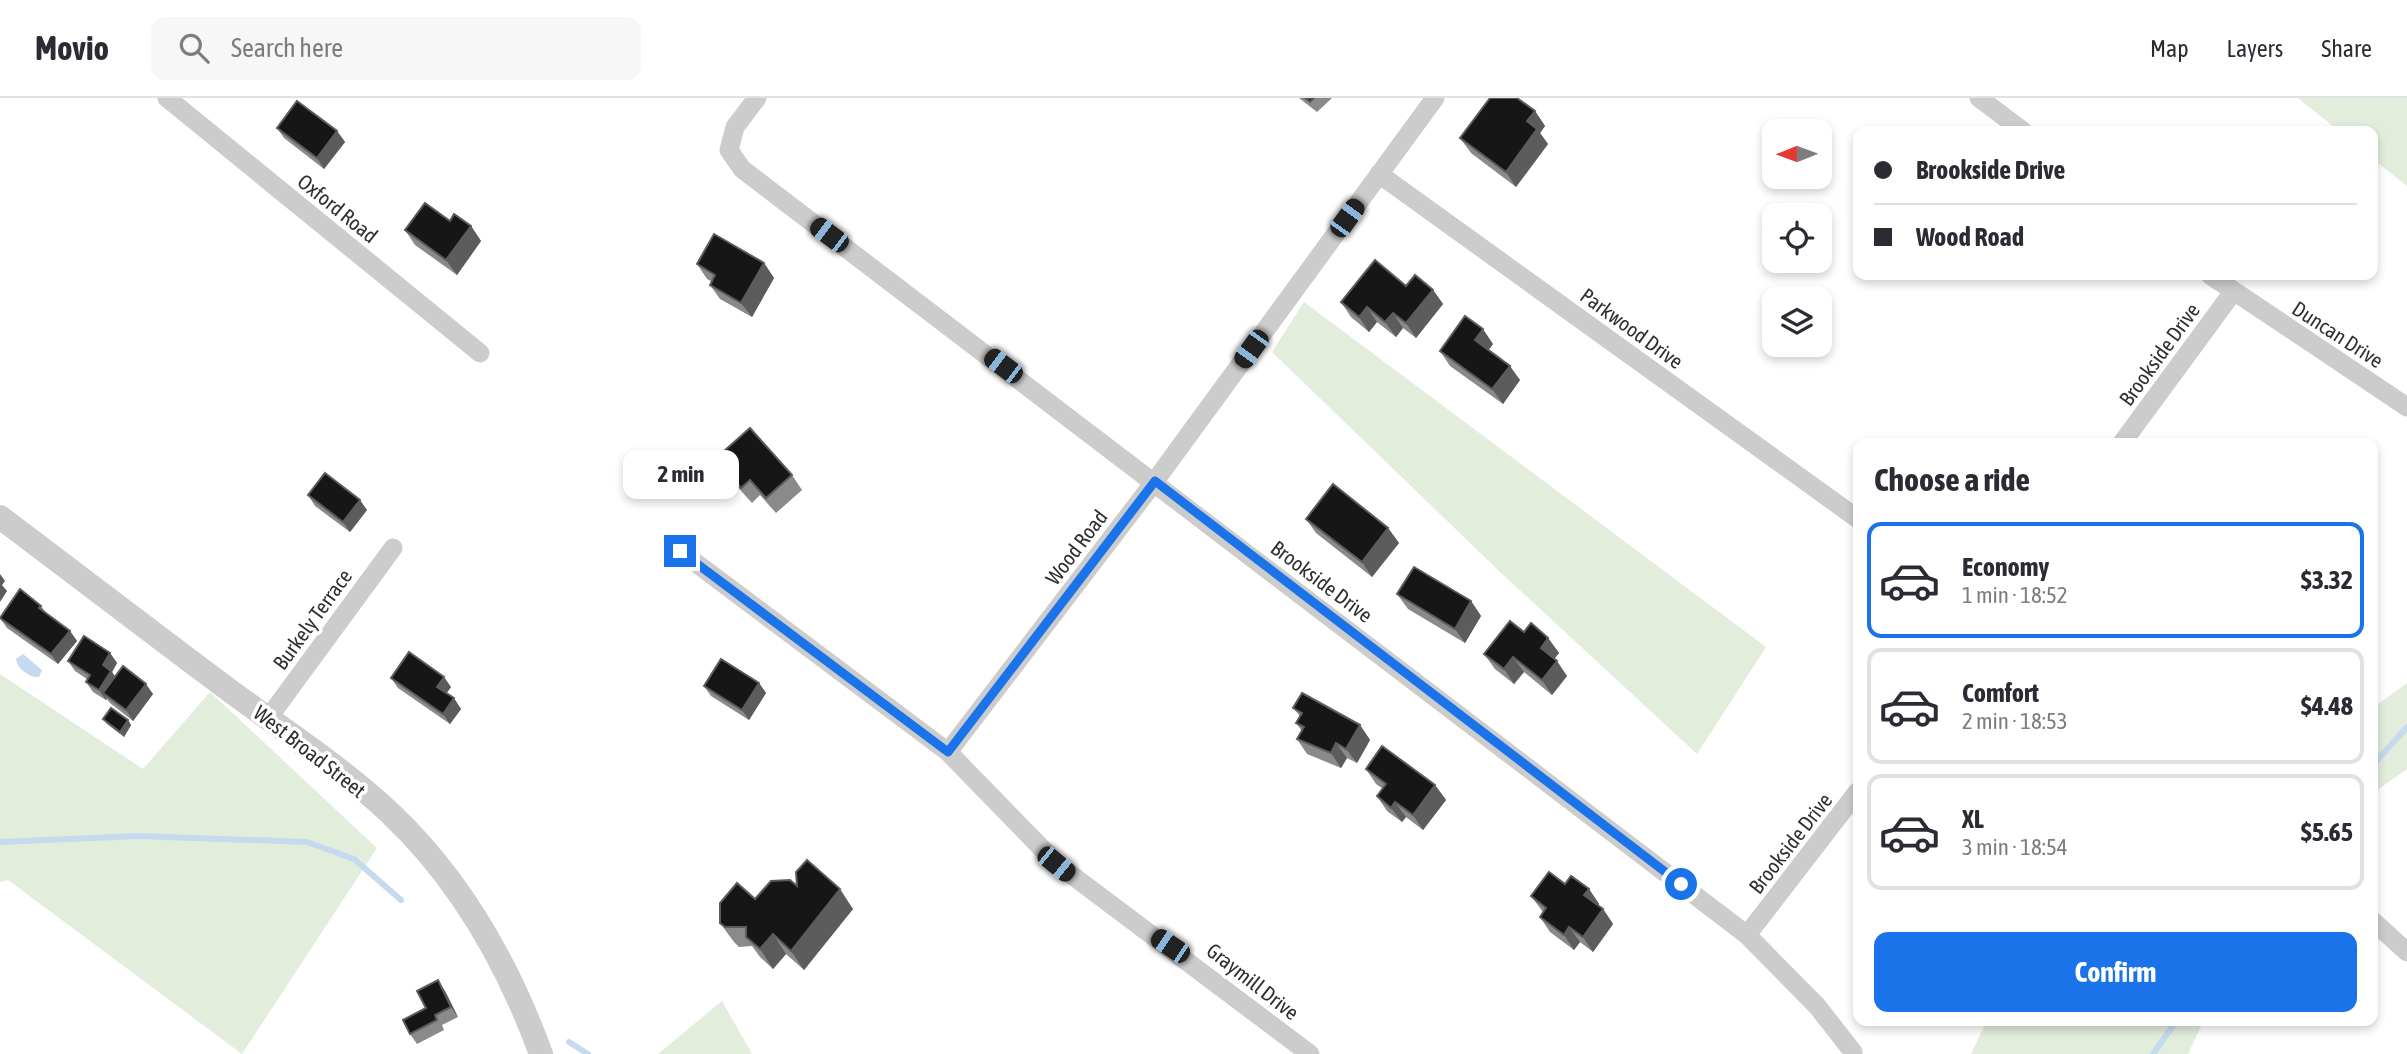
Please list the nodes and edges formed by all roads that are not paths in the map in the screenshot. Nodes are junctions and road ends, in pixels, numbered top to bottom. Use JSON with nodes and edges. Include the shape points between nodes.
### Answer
{"nodes":[{"id":1,"x":167,"y":98,"type":"edge"},
{"id":2,"x":757,"y":98,"type":"edge"},
{"id":3,"x":1435,"y":98,"type":"edge"},
{"id":4,"x":1979,"y":98,"type":"edge"},
{"id":5,"x":2016,"y":126,"type":"edge"},
{"id":6,"x":1379,"y":174,"type":"junction"},
{"id":7,"x":2217,"y":280,"type":"edge"},
{"id":8,"x":2233,"y":292,"type":"junction"},
{"id":9,"x":480,"y":353,"type":"dead end"},
{"id":10,"x":2407,"y":407,"type":"edge"},
{"id":11,"x":2126,"y":438,"type":"edge"},
{"id":12,"x":1155,"y":481,"type":"junction"},
{"id":13,"x":1853,"y":515,"type":"edge"},
{"id":14,"x":0,"y":517,"type":"edge"},
{"id":15,"x":393,"y":548,"type":"dead end"},
{"id":16,"x":680,"y":551,"type":"dead end"},
{"id":17,"x":269,"y":717,"type":"junction"},
{"id":18,"x":948,"y":752,"type":"junction"},
{"id":19,"x":1853,"y":797,"type":"edge"},
{"id":20,"x":2378,"y":926,"type":"edge"},
{"id":21,"x":1747,"y":935,"type":"junction"},
{"id":22,"x":2407,"y":953,"type":"edge"},
{"id":23,"x":1853,"y":1052,"type":"edge"},
{"id":24,"x":541,"y":1054,"type":"edge"},
{"id":25,"x":1310,"y":1054,"type":"edge"}],
"edges":[{"from":1,"to":9,"type":"street","name":"Oxford Road"},
{"from":2,"to":12,"type":"street","name":"Brookside Drive","via":[[735,127],[729,150],[742,169]]},
{"from":3,"to":6,"type":"street","name":"Wood Road"},
{"from":4,"to":5,"type":"street"},
{"from":6,"to":12,"type":"street","name":"Wood Road"},
{"from":6,"to":13,"type":"street","name":"Parkwood Drive"},
{"from":7,"to":8,"type":"street","name":"Duncan Drive"},
{"from":8,"to":10,"type":"street","name":"Duncan Drive"},
{"from":8,"to":11,"type":"street","name":"Brookside Drive"},
{"from":12,"to":18,"type":"street","name":"Wood Road"},
{"from":12,"to":21,"type":"street","name":"Brookside Drive"},
{"from":14,"to":17,"type":"street","name":"West Broad Street"},
{"from":15,"to":17,"type":"street","name":"Burkely Terrace"},
{"from":16,"to":18,"type":"street"},
{"from":17,"to":24,"type":"street","name":"West Broad Street","via":[[389,813],[443,871],[490,943]]},
{"from":18,"to":25,"type":"street","name":"Graymill Drive","via":[[1056,864]]},
{"from":19,"to":21,"type":"street","name":"Brookside Drive"},
{"from":20,"to":22,"type":"street"},
{"from":21,"to":23,"type":"street","via":[[1817,1006]]}]}
